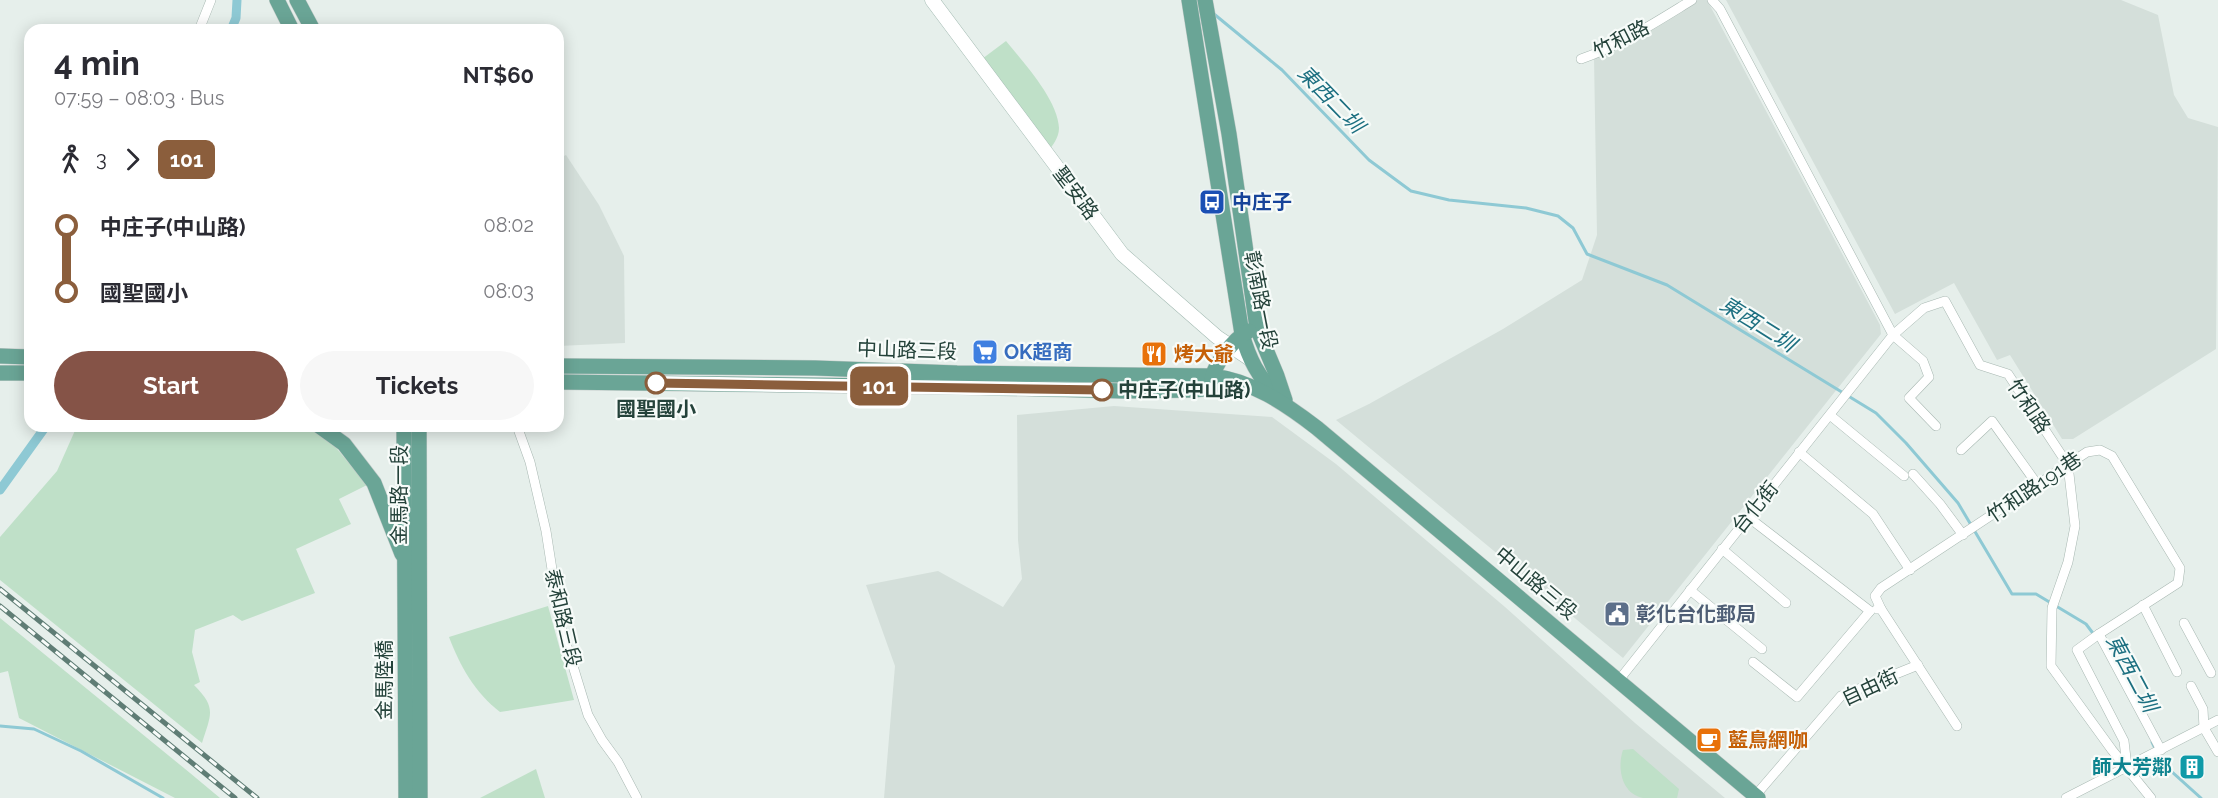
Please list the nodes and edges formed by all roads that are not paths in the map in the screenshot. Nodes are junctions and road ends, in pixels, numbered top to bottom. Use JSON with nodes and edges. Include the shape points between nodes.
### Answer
{"nodes":[{"id":1,"x":211,"y":0,"type":"edge"},
{"id":2,"x":277,"y":0,"type":"edge"},
{"id":3,"x":297,"y":0,"type":"edge"},
{"id":4,"x":932,"y":0,"type":"edge"},
{"id":5,"x":1189,"y":0,"type":"edge"},
{"id":6,"x":1205,"y":0,"type":"edge"},
{"id":7,"x":1692,"y":0,"type":"edge"},
{"id":8,"x":1712,"y":0,"type":"edge"},
{"id":9,"x":202,"y":24,"type":"edge"},
{"id":10,"x":289,"y":24,"type":"edge"},
{"id":11,"x":310,"y":24,"type":"edge"},
{"id":12,"x":1581,"y":59,"type":"dead end"},
{"id":13,"x":1257,"y":328,"type":"junction"},
{"id":14,"x":1893,"y":335,"type":"junction"},
{"id":15,"x":1241,"y":348,"type":"junction"},
{"id":16,"x":0,"y":356,"type":"edge"},
{"id":17,"x":24,"y":357,"type":"edge"},
{"id":18,"x":564,"y":366,"type":"edge"},
{"id":19,"x":0,"y":373,"type":"edge"},
{"id":20,"x":24,"y":373,"type":"edge"},
{"id":21,"x":564,"y":382,"type":"edge"},
{"id":22,"x":1218,"y":382,"type":"junction"},
{"id":23,"x":1286,"y":403,"type":"junction"},
{"id":24,"x":1831,"y":416,"type":"junction"},
{"id":25,"x":1936,"y":426,"type":"dead end"},
{"id":26,"x":327,"y":432,"type":"edge"},
{"id":27,"x":404,"y":432,"type":"edge"},
{"id":28,"x":419,"y":432,"type":"edge"},
{"id":29,"x":428,"y":432,"type":"edge"},
{"id":30,"x":519,"y":432,"type":"edge"},
{"id":31,"x":1961,"y":450,"type":"dead end"},
{"id":32,"x":1799,"y":452,"type":"junction"},
{"id":33,"x":419,"y":465,"type":"junction"},
{"id":34,"x":2068,"y":465,"type":"junction"},
{"id":35,"x":2037,"y":484,"type":"junction"},
{"id":36,"x":1748,"y":517,"type":"junction"},
{"id":37,"x":1969,"y":530,"type":"junction"},
{"id":38,"x":1722,"y":549,"type":"junction"},
{"id":39,"x":412,"y":562,"type":"junction"},
{"id":40,"x":1910,"y":570,"type":"junction"},
{"id":41,"x":1690,"y":590,"type":"junction"},
{"id":42,"x":1786,"y":603,"type":"dead end"},
{"id":43,"x":2143,"y":605,"type":"junction"},
{"id":44,"x":1881,"y":609,"type":"junction"},
{"id":45,"x":1870,"y":611,"type":"junction"},
{"id":46,"x":2184,"y":623,"type":"dead end"},
{"id":47,"x":2095,"y":636,"type":"junction"},
{"id":48,"x":1762,"y":649,"type":"dead end"},
{"id":49,"x":1753,"y":662,"type":"dead end"},
{"id":50,"x":1918,"y":665,"type":"junction"},
{"id":51,"x":2177,"y":672,"type":"dead end"},
{"id":52,"x":2211,"y":674,"type":"dead end"},
{"id":53,"x":1619,"y":680,"type":"junction"},
{"id":54,"x":2191,"y":686,"type":"dead end"},
{"id":55,"x":2218,"y":720,"type":"edge"},
{"id":56,"x":1958,"y":726,"type":"dead end"},
{"id":57,"x":2204,"y":728,"type":"junction"},
{"id":58,"x":2157,"y":752,"type":"junction"},
{"id":59,"x":2218,"y":752,"type":"edge"},
{"id":60,"x":2127,"y":767,"type":"junction"},
{"id":61,"x":1757,"y":797,"type":"edge"},
{"id":62,"x":406,"y":798,"type":"edge"},
{"id":63,"x":420,"y":798,"type":"edge"},
{"id":64,"x":637,"y":798,"type":"edge"},
{"id":65,"x":2066,"y":798,"type":"edge"},
{"id":66,"x":2151,"y":798,"type":"edge"}],
"edges":[{"from":1,"to":9,"type":"street"},
{"from":2,"to":10,"type":"main road"},
{"from":3,"to":11,"type":"main road"},
{"from":4,"to":15,"type":"street","name":"聖安路","via":[[1122,254]]},
{"from":5,"to":15,"type":"main road","name":"彰南路一段"},
{"from":6,"to":13,"type":"main road","name":"彰南路一段"},
{"from":7,"to":12,"type":"street","name":"竹和路","via":[[1602,52]]},
{"from":8,"to":14,"type":"street"},
{"from":13,"to":15,"type":"main road"},
{"from":13,"to":23,"type":"main road","name":"彰南路一段"},
{"from":14,"to":24,"type":"street","name":"台化街"},
{"from":14,"to":25,"type":"street","via":[[1923,361],[1929,376],[1909,398]]},
{"from":14,"to":34,"type":"street","name":"竹和路","via":[[1924,308],[1946,301],[1980,365],[2008,374]]},
{"from":15,"to":22,"type":"main road"},
{"from":15,"to":23,"type":"main road","name":"彰南路一段","via":[[1266,385]]},
{"from":16,"to":17,"type":"main road"},
{"from":18,"to":22,"type":"main road","name":"中山路三段","via":[[815,368]]},
{"from":19,"to":20,"type":"main road"},
{"from":21,"to":22,"type":"main road","name":"中山路三段","via":[[1124,391],[1192,390]]},
{"from":22,"to":23,"type":"main road","name":"中山路三段"},
{"from":23,"to":53,"type":"main road","name":"中山路三段"},
{"from":24,"to":32,"type":"street","name":"台化街"},
{"from":24,"to":37,"type":"street","via":[[1908,475]]},
{"from":26,"to":39,"type":"main road","via":[[344,444],[374,483]]},
{"from":27,"to":39,"type":"main road","name":"金馬路一段"},
{"from":28,"to":33,"type":"main road","name":"金馬路一段"},
{"from":29,"to":33,"type":"main road"},
{"from":30,"to":64,"type":"street","name":"泰和路三段","via":[[546,531],[561,627],[588,715]]},
{"from":31,"to":35,"type":"street","via":[[1992,421]]},
{"from":32,"to":36,"type":"street","name":"台化街"},
{"from":32,"to":40,"type":"street","via":[[1873,514]]},
{"from":33,"to":39,"type":"main road","name":"金馬路一段"},
{"from":34,"to":35,"type":"street","name":"竹和路191巷"},
{"from":34,"to":43,"type":"street","name":"竹和路191巷","via":[[2087,452],[2100,450],[2112,456],[2181,568],[2178,583]]},
{"from":34,"to":60,"type":"street","name":"竹和路","via":[[2075,526],[2052,608],[2050,666]]},
{"from":35,"to":37,"type":"street","name":"竹和路191巷"},
{"from":36,"to":38,"type":"street","name":"台化街"},
{"from":36,"to":45,"type":"street"},
{"from":37,"to":40,"type":"street","name":"竹和路191巷"},
{"from":38,"to":41,"type":"street","name":"台化街"},
{"from":38,"to":42,"type":"street"},
{"from":39,"to":62,"type":"main road","name":"金馬陸橋"},
{"from":39,"to":63,"type":"main road","name":"金馬陸橋"},
{"from":40,"to":44,"type":"street","name":"竹和路191巷","via":[[1875,596]]},
{"from":41,"to":48,"type":"street"},
{"from":41,"to":53,"type":"street","name":"台化街"},
{"from":43,"to":47,"type":"street"},
{"from":43,"to":51,"type":"street"},
{"from":44,"to":45,"type":"street"},
{"from":44,"to":50,"type":"street","name":"自由街"},
{"from":45,"to":49,"type":"street","via":[[1797,698]]},
{"from":46,"to":52,"type":"street"},
{"from":47,"to":58,"type":"street"},
{"from":47,"to":60,"type":"street","via":[[2077,650],[2124,741]]},
{"from":50,"to":56,"type":"street","name":"自由街"},
{"from":50,"to":61,"type":"street","name":"自由街","via":[[1841,696]]},
{"from":53,"to":61,"type":"main road","name":"中山路三段"},
{"from":54,"to":57,"type":"street","via":[[2203,709]]},
{"from":55,"to":57,"type":"street"},
{"from":57,"to":58,"type":"street"},
{"from":57,"to":59,"type":"street"},
{"from":58,"to":60,"type":"street"},
{"from":60,"to":65,"type":"street"},
{"from":60,"to":66,"type":"street","name":"竹和路"}]}
